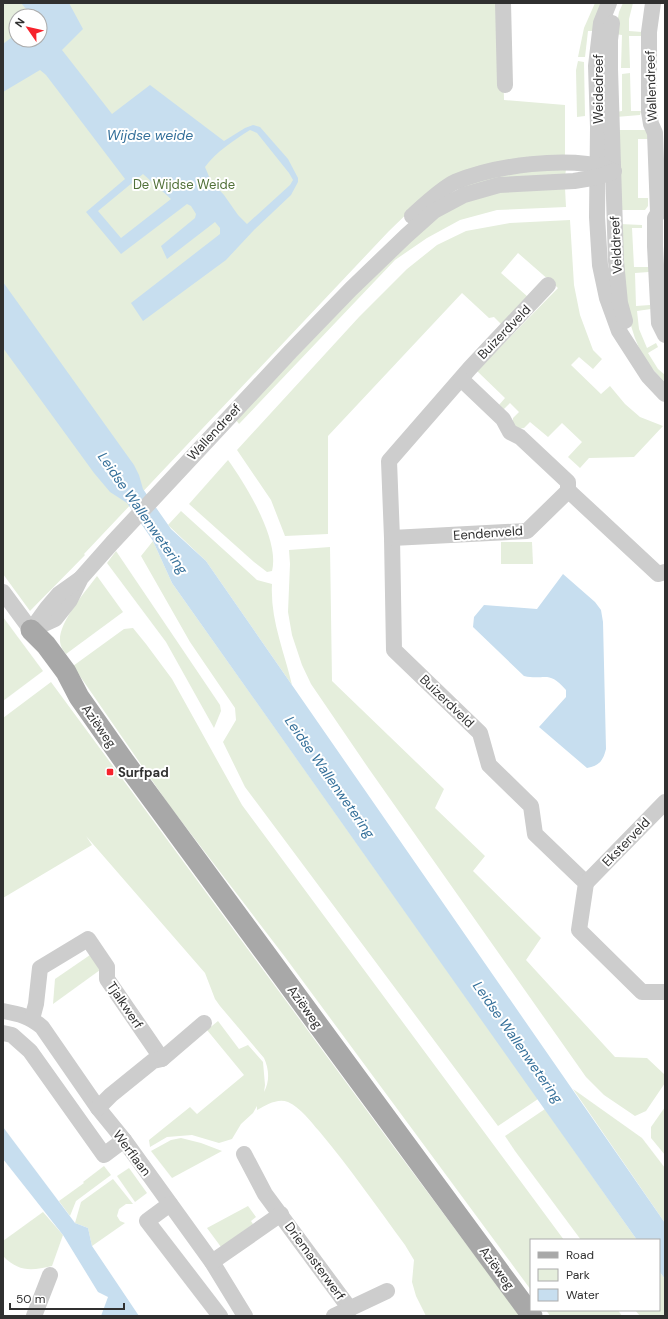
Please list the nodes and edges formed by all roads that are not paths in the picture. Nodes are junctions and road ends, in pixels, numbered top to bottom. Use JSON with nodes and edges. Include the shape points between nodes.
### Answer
{"nodes":[{"id":1,"x":503,"y":3,"type":"edge"},
{"id":2,"x":609,"y":3,"type":"edge"},
{"id":3,"x":618,"y":3,"type":"edge"},
{"id":4,"x":653,"y":3,"type":"edge"},
{"id":5,"x":505,"y":85,"type":"dead end"},
{"id":6,"x":612,"y":127,"type":"joint"},
{"id":7,"x":606,"y":170,"type":"junction"},
{"id":8,"x":548,"y":285,"type":"dead end"},
{"id":9,"x":665,"y":335,"type":"edge"},
{"id":10,"x":461,"y":379,"type":"junction"},
{"id":11,"x":665,"y":394,"type":"edge"},
{"id":12,"x":568,"y":491,"type":"junction"},
{"id":13,"x":392,"y":538,"type":"junction"},
{"id":14,"x":665,"y":572,"type":"edge"},
{"id":15,"x":3,"y":592,"type":"edge"},
{"id":16,"x":31,"y":630,"type":"junction"},
{"id":17,"x":665,"y":802,"type":"edge"},
{"id":18,"x":586,"y":883,"type":"junction"},
{"id":19,"x":665,"y":992,"type":"edge"},
{"id":20,"x":3,"y":1011,"type":"edge"},
{"id":21,"x":32,"y":1019,"type":"junction"},
{"id":22,"x":204,"y":1023,"type":"dead end"},
{"id":23,"x":3,"y":1033,"type":"edge"},
{"id":24,"x":162,"y":1059,"type":"junction"},
{"id":25,"x":98,"y":1108,"type":"junction"},
{"id":26,"x":124,"y":1140,"type":"junction"},
{"id":27,"x":244,"y":1154,"type":"dead end"},
{"id":28,"x":170,"y":1204,"type":"junction"},
{"id":29,"x":281,"y":1214,"type":"junction"},
{"id":30,"x":212,"y":1262,"type":"junction"},
{"id":31,"x":50,"y":1275,"type":"dead end"},
{"id":32,"x":387,"y":1291,"type":"dead end"},
{"id":33,"x":350,"y":1309,"type":"junction"},
{"id":34,"x":34,"y":1316,"type":"edge"},
{"id":35,"x":220,"y":1316,"type":"edge"},
{"id":36,"x":245,"y":1316,"type":"edge"},
{"id":37,"x":334,"y":1316,"type":"edge"},
{"id":38,"x":532,"y":1316,"type":"edge"}],
"edges":[{"from":1,"to":5,"type":"street"},
{"from":2,"to":7,"type":"street","name":"Weidedreef","via":[[601,23],[596,66]]},
{"from":3,"to":6,"type":"street","name":"Weidedreef","via":[[612,20],[610,40]]},
{"from":4,"to":9,"type":"street","name":"Wallendreef","via":[[649,32],[649,112],[655,134],[659,323]]},
{"from":6,"to":7,"type":"street","name":"Velddreef"},
{"from":7,"to":11,"type":"street","name":"Velddreef","via":[[597,217],[600,265],[607,298],[619,331],[637,361]]},
{"from":7,"to":16,"type":"street","name":"Wallendreef","via":[[574,181],[499,185],[464,195],[434,211],[351,289],[81,578],[59,594]]},
{"from":8,"to":10,"type":"street","name":"Buizerdveld"},
{"from":10,"to":12,"type":"street","via":[[503,419],[510,432],[520,437],[568,482]]},
{"from":10,"to":13,"type":"street","name":"Buizerdveld","via":[[389,460]]},
{"from":12,"to":13,"type":"street","name":"Eendenveld","via":[[527,531]]},
{"from":12,"to":14,"type":"street","via":[[658,574]]},
{"from":13,"to":18,"type":"street","name":"Buizerdveld","via":[[394,650],[480,733],[489,764],[531,806],[535,834]]},
{"from":15,"to":16,"type":"street","name":"Aziëweg"},
{"from":16,"to":38,"type":"main road","name":"Aziëweg","via":[[46,645],[58,670],[124,762]]},
{"from":17,"to":18,"type":"street","name":"Eksterveld"},
{"from":18,"to":19,"type":"street","via":[[579,930],[642,992]]},
{"from":20,"to":21,"type":"street","name":"Werflaan"},
{"from":21,"to":24,"type":"street","name":"Tjalkwerf","via":[[40,968],[88,939],[107,967],[107,979]]},
{"from":21,"to":25,"type":"street","name":"Werflaan","via":[[42,1027]]},
{"from":22,"to":24,"type":"street"},
{"from":23,"to":26,"type":"street","via":[[12,1035],[30,1051],[104,1155]]},
{"from":24,"to":25,"type":"street","via":[[154,1061]]},
{"from":25,"to":26,"type":"street","name":"Werflaan"},
{"from":26,"to":28,"type":"street","name":"Werflaan"},
{"from":27,"to":29,"type":"street","name":"Driemasterwerf","via":[[265,1194]]},
{"from":28,"to":30,"type":"street","name":"Werflaan"},
{"from":28,"to":35,"type":"street","via":[[148,1221]]},
{"from":29,"to":30,"type":"street","name":"Driemasterwerf"},
{"from":29,"to":33,"type":"street","name":"Driemasterwerf"},
{"from":30,"to":36,"type":"street","name":"Werflaan"},
{"from":31,"to":34,"type":"street"},
{"from":32,"to":33,"type":"street","name":"Driemasterwerf"},
{"from":33,"to":37,"type":"street","name":"Driemasterwerf"}]}
